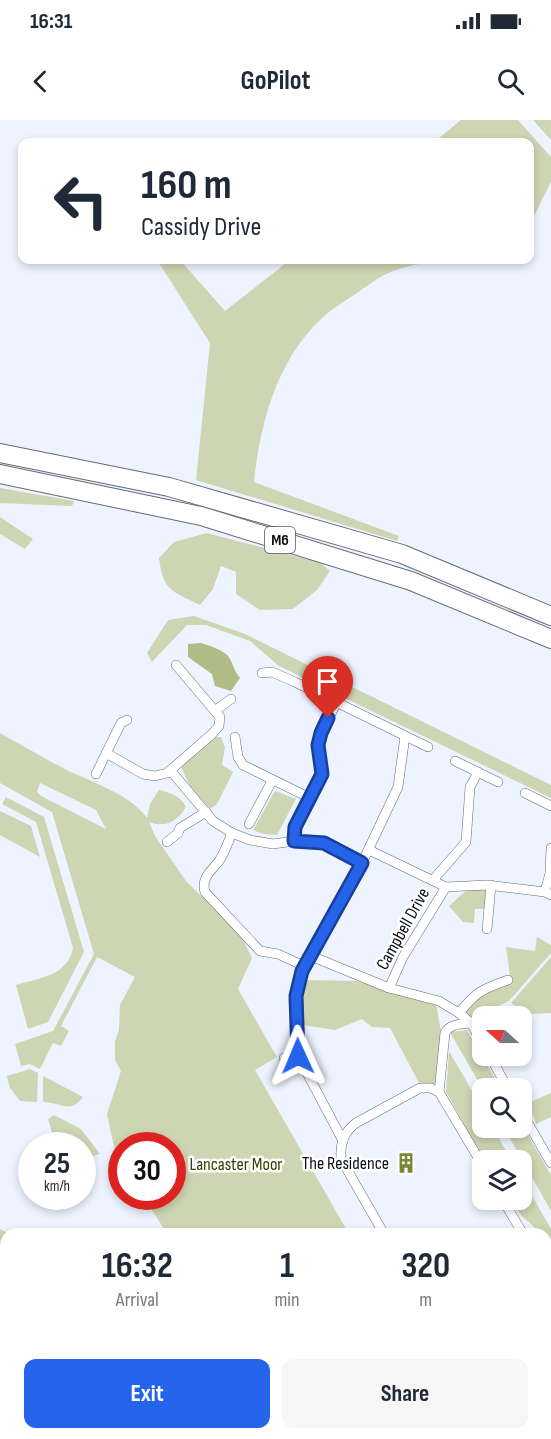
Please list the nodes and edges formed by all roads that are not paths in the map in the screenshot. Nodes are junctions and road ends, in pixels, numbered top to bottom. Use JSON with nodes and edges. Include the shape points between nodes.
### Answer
{"nodes":[{"id":1,"x":0,"y":453,"type":"edge"},
{"id":2,"x":0,"y":474,"type":"edge"},
{"id":3,"x":551,"y":616,"type":"edge"},
{"id":4,"x":551,"y":639,"type":"edge"},
{"id":5,"x":176,"y":665,"type":"dead end"},
{"id":6,"x":262,"y":674,"type":"dead end"},
{"id":7,"x":231,"y":699,"type":"dead end"},
{"id":8,"x":337,"y":702,"type":"junction"},
{"id":9,"x":216,"y":710,"type":"junction"},
{"id":10,"x":126,"y":720,"type":"dead end"},
{"id":11,"x":405,"y":736,"type":"junction"},
{"id":12,"x":235,"y":737,"type":"dead end"},
{"id":13,"x":428,"y":747,"type":"dead end"},
{"id":14,"x":106,"y":753,"type":"junction"},
{"id":15,"x":455,"y":761,"type":"dead end"},
{"id":16,"x":171,"y":771,"type":"junction"},
{"id":17,"x":478,"y":772,"type":"junction"},
{"id":18,"x":96,"y":774,"type":"dead end"},
{"id":19,"x":272,"y":781,"type":"junction"},
{"id":20,"x":498,"y":782,"type":"dead end"},
{"id":21,"x":525,"y":793,"type":"dead end"},
{"id":22,"x":310,"y":798,"type":"junction"},
{"id":23,"x":551,"y":806,"type":"edge"},
{"id":24,"x":206,"y":812,"type":"junction"},
{"id":25,"x":249,"y":824,"type":"dead end"},
{"id":26,"x":232,"y":833,"type":"junction"},
{"id":27,"x":294,"y":841,"type":"junction"},
{"id":28,"x":166,"y":842,"type":"dead end"},
{"id":29,"x":551,"y":848,"type":"edge"},
{"id":30,"x":369,"y":850,"type":"junction"},
{"id":31,"x":362,"y":863,"type":"junction"},
{"id":32,"x":433,"y":880,"type":"junction"},
{"id":33,"x":459,"y":885,"type":"junction"},
{"id":34,"x":491,"y":885,"type":"junction"},
{"id":35,"x":446,"y":887,"type":"junction"},
{"id":36,"x":548,"y":894,"type":"edge"},
{"id":37,"x":430,"y":911,"type":"junction"},
{"id":38,"x":487,"y":929,"type":"dead end"},
{"id":39,"x":311,"y":956,"type":"junction"},
{"id":40,"x":304,"y":966,"type":"junction"},
{"id":41,"x":508,"y":980,"type":"dead end"},
{"id":42,"x":389,"y":988,"type":"junction"},
{"id":43,"x":459,"y":1013,"type":"junction"},
{"id":44,"x":471,"y":1023,"type":"joint"},
{"id":45,"x":298,"y":1056,"type":"junction"},
{"id":46,"x":284,"y":1058,"type":"dead end"},
{"id":47,"x":439,"y":1092,"type":"junction"},
{"id":48,"x":532,"y":1130,"type":"edge"},
{"id":49,"x":343,"y":1141,"type":"junction"},
{"id":50,"x":473,"y":1150,"type":"edge"},
{"id":51,"x":551,"y":1163,"type":"edge"},
{"id":52,"x":509,"y":1210,"type":"edge"},
{"id":53,"x":381,"y":1228,"type":"edge"},
{"id":54,"x":519,"y":1228,"type":"edge"}],
"edges":[{"from":1,"to":3,"type":"highway","number":"M6","via":[[170,487],[402,554]]},
{"from":2,"to":4,"type":"highway","number":"M6","via":[[201,516],[411,581]]},
{"from":5,"to":9,"type":"street"},
{"from":6,"to":8,"type":"street","via":[[272,672]]},
{"from":7,"to":9,"type":"street"},
{"from":8,"to":11,"type":"street"},
{"from":8,"to":22,"type":"street","via":[[321,733],[318,745],[322,774]]},
{"from":9,"to":16,"type":"street","via":[[219,726]]},
{"from":10,"to":14,"type":"street"},
{"from":11,"to":13,"type":"street"},
{"from":11,"to":30,"type":"street","via":[[398,787]]},
{"from":12,"to":19,"type":"street","via":[[240,763]]},
{"from":14,"to":16,"type":"street","via":[[143,774],[154,777]]},
{"from":14,"to":18,"type":"street"},
{"from":15,"to":17,"type":"street"},
{"from":16,"to":24,"type":"street"},
{"from":17,"to":20,"type":"street"},
{"from":17,"to":32,"type":"street","via":[[470,787],[466,842]]},
{"from":19,"to":22,"type":"street"},
{"from":19,"to":25,"type":"street"},
{"from":21,"to":23,"type":"street"},
{"from":22,"to":27,"type":"street","via":[[295,827]]},
{"from":24,"to":26,"type":"street"},
{"from":24,"to":28,"type":"street"},
{"from":26,"to":27,"type":"street","via":[[273,844]]},
{"from":26,"to":40,"type":"street","via":[[219,861],[206,877],[205,892],[261,951]]},
{"from":27,"to":31,"type":"street","via":[[324,843]]},
{"from":29,"to":36,"type":"street"},
{"from":30,"to":31,"type":"street"},
{"from":30,"to":32,"type":"street"},
{"from":31,"to":39,"type":"street"},
{"from":32,"to":35,"type":"street"},
{"from":33,"to":34,"type":"street"},
{"from":33,"to":35,"type":"street"},
{"from":33,"to":37,"type":"street"},
{"from":34,"to":36,"type":"street"},
{"from":34,"to":38,"type":"street"},
{"from":35,"to":37,"type":"street","name":"Campbell Drive"},
{"from":37,"to":42,"type":"street","name":"Campbell Drive"},
{"from":39,"to":40,"type":"street"},
{"from":39,"to":42,"type":"street","name":"Campbell Drive"},
{"from":40,"to":45,"type":"street","via":[[296,996]]},
{"from":41,"to":43,"type":"street","via":[[483,988]]},
{"from":42,"to":43,"type":"street","name":"Campbell Drive","via":[[439,1001]]},
{"from":43,"to":44,"type":"street","name":"Campbell Drive"},
{"from":44,"to":47,"type":"street","via":[[447,1028]]},
{"from":45,"to":46,"type":"street"},
{"from":45,"to":49,"type":"street"},
{"from":47,"to":49,"type":"street","via":[[420,1088],[356,1123],[347,1130]]},
{"from":47,"to":50,"type":"street"},
{"from":48,"to":51,"type":"street"},
{"from":49,"to":53,"type":"street","via":[[341,1159]]},
{"from":52,"to":54,"type":"street"}]}
